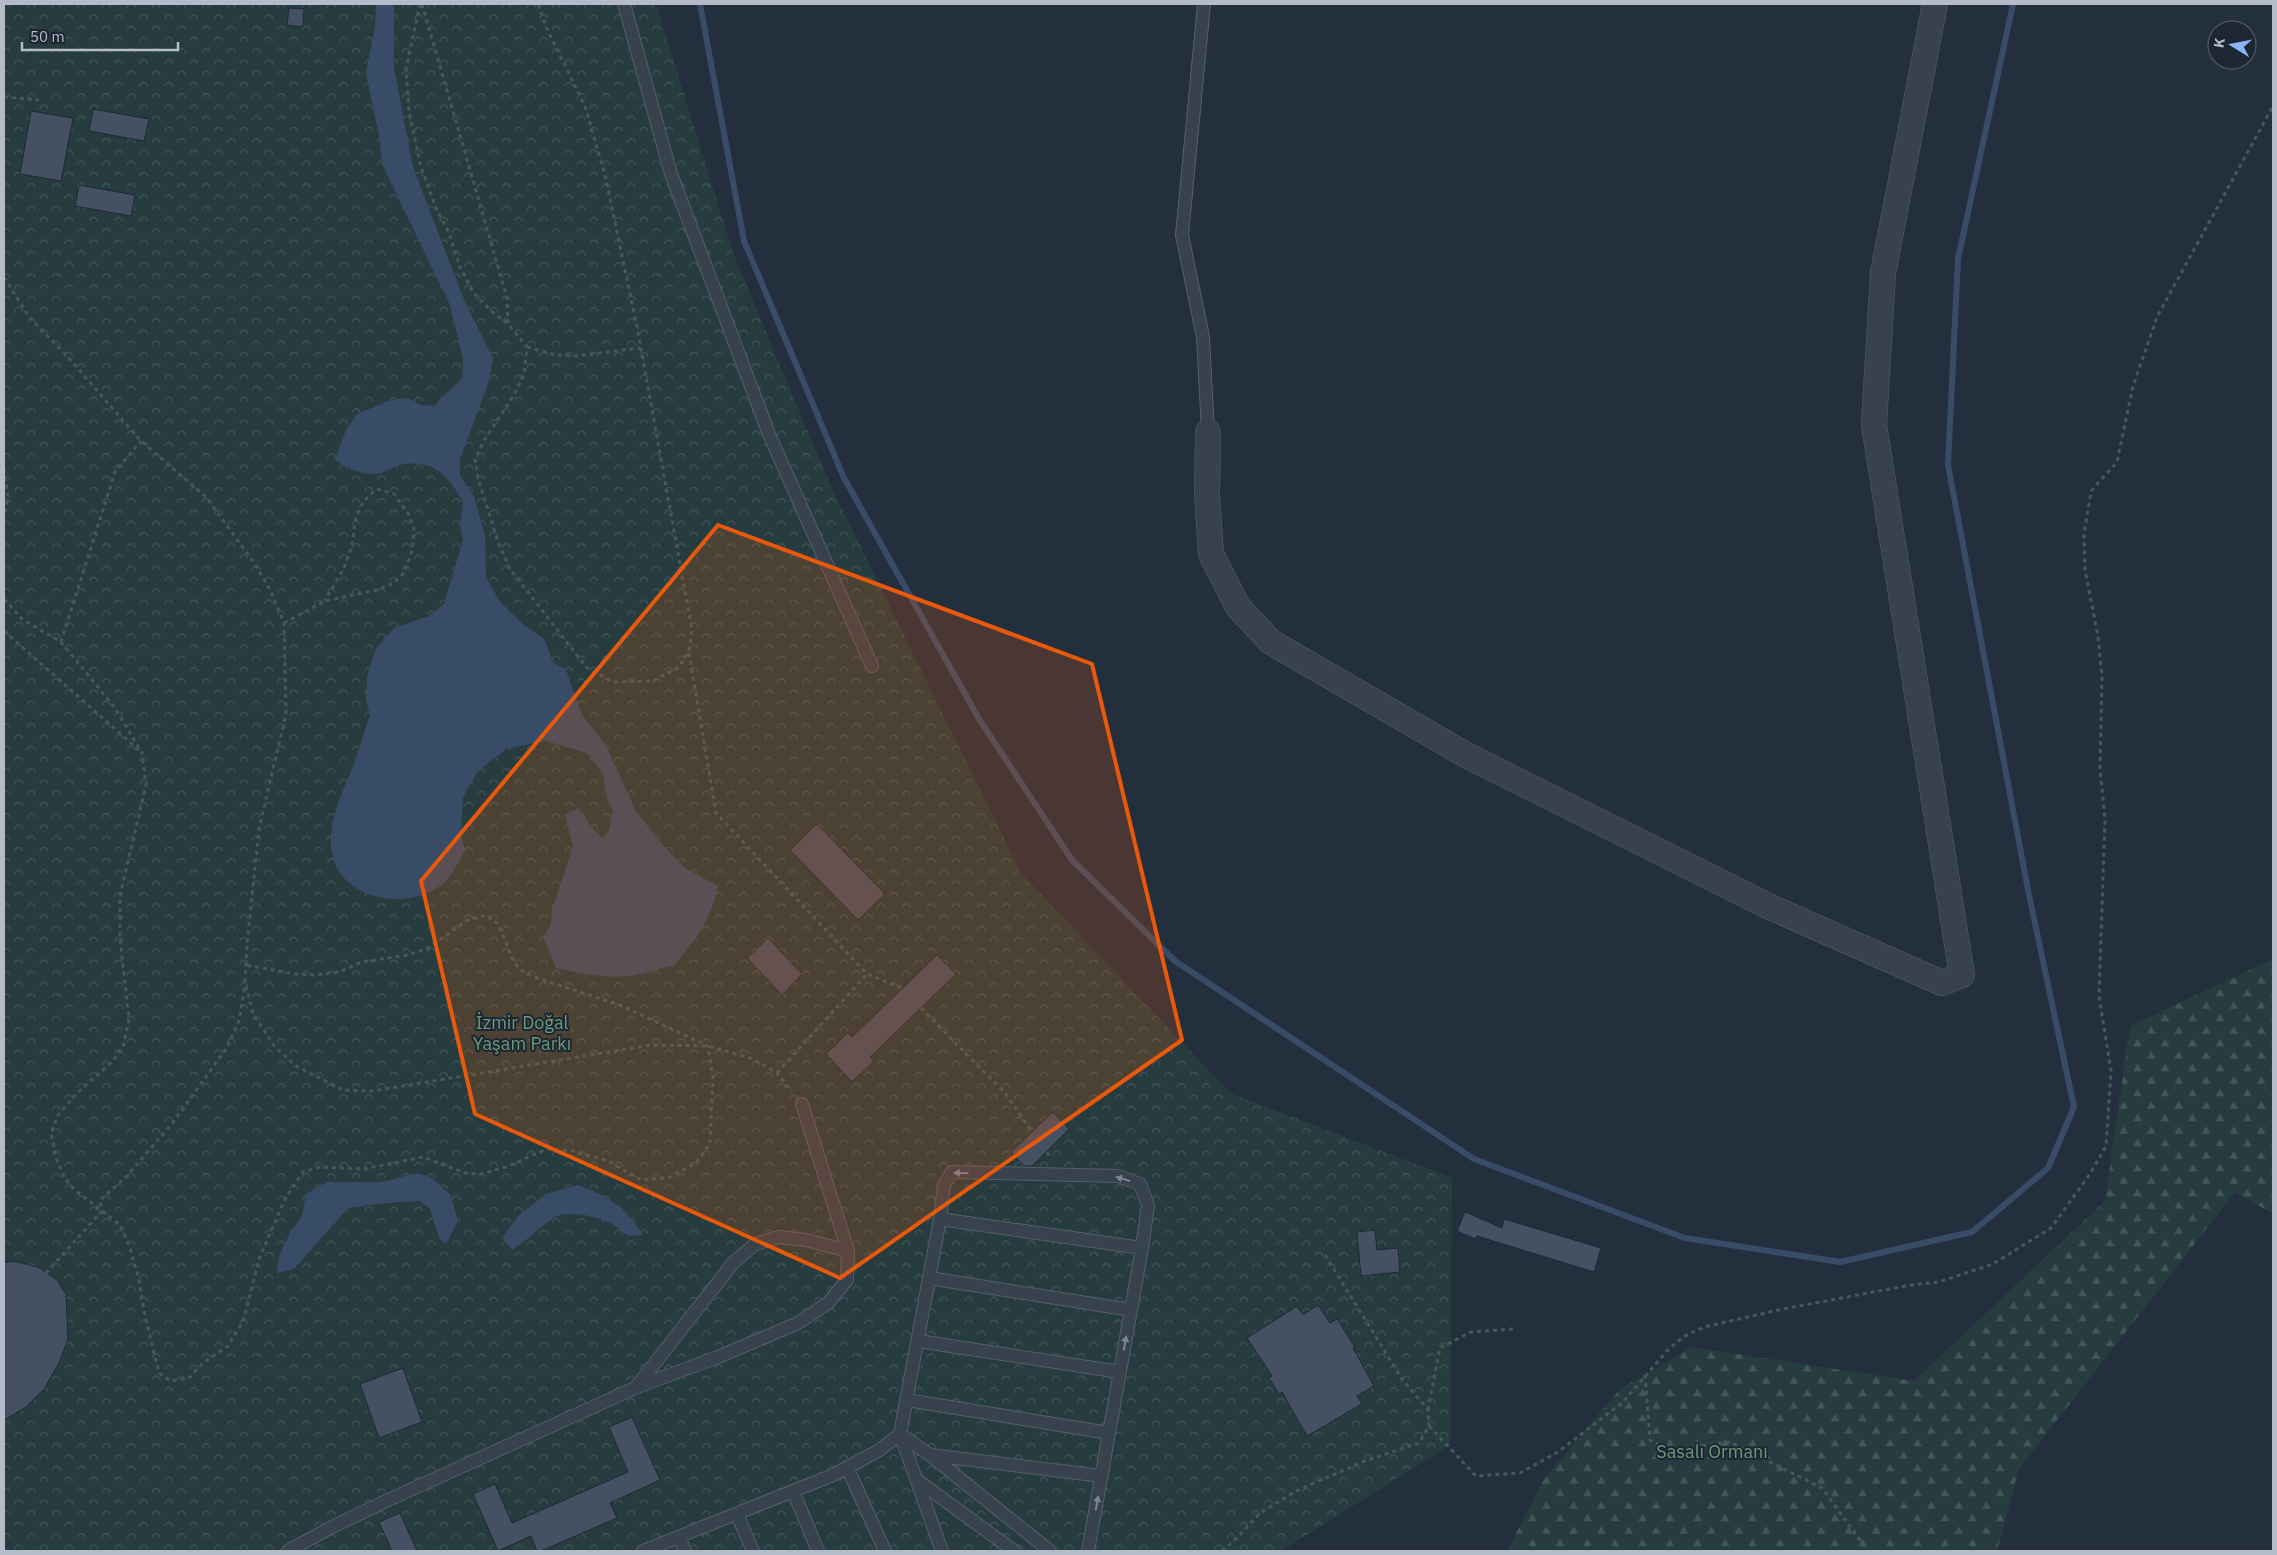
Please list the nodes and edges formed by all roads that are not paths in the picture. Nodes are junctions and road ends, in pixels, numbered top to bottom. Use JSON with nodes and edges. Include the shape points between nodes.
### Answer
{"nodes":[{"id":1,"x":624,"y":4,"type":"edge"},
{"id":2,"x":1204,"y":4,"type":"edge"},
{"id":3,"x":1935,"y":4,"type":"edge"},
{"id":4,"x":1208,"y":432,"type":"joint"},
{"id":5,"x":872,"y":666,"type":"dead end"},
{"id":6,"x":802,"y":1104,"type":"road end"},
{"id":7,"x":940,"y":1219,"type":"junction"},
{"id":8,"x":1142,"y":1248,"type":"junction"},
{"id":9,"x":848,"y":1251,"type":"junction"},
{"id":10,"x":929,"y":1278,"type":"junction"},
{"id":11,"x":1131,"y":1310,"type":"junction"},
{"id":12,"x":918,"y":1341,"type":"junction"},
{"id":13,"x":1120,"y":1372,"type":"junction"},
{"id":14,"x":636,"y":1387,"type":"junction"},
{"id":15,"x":907,"y":1400,"type":"junction"},
{"id":16,"x":1109,"y":1433,"type":"junction"},
{"id":17,"x":900,"y":1434,"type":"junction"},
{"id":18,"x":930,"y":1456,"type":"junction"},
{"id":19,"x":847,"y":1467,"type":"junction"},
{"id":20,"x":1102,"y":1476,"type":"junction"},
{"id":21,"x":917,"y":1480,"type":"junction"},
{"id":22,"x":793,"y":1491,"type":"junction"},
{"id":23,"x":736,"y":1514,"type":"junction"},
{"id":24,"x":679,"y":1537,"type":"junction"},
{"id":25,"x":288,"y":1551,"type":"edge"},
{"id":26,"x":643,"y":1551,"type":"edge"},
{"id":27,"x":685,"y":1551,"type":"edge"},
{"id":28,"x":752,"y":1551,"type":"edge"},
{"id":29,"x":818,"y":1551,"type":"edge"},
{"id":30,"x":885,"y":1551,"type":"edge"},
{"id":31,"x":942,"y":1551,"type":"edge"},
{"id":32,"x":1014,"y":1551,"type":"edge"},
{"id":33,"x":1050,"y":1551,"type":"edge"},
{"id":34,"x":1088,"y":1551,"type":"edge"}],
"edges":[{"from":1,"to":5,"type":"lane","via":[[671,174],[769,434]]},
{"from":2,"to":4,"type":"lane","via":[[1182,236],[1203,337]]},
{"from":3,"to":4,"type":"street","via":[[1883,273],[1874,425],[1962,975],[1942,983],[1768,906],[1466,755],[1271,642],[1238,607],[1211,554],[1207,494]]},
{"from":6,"to":9,"type":"lane"},
{"from":7,"to":8,"type":"lane"},
{"from":8,"to":7,"type":"lane","one_way":true,"via":[[1148,1205],[1140,1184],[1118,1176],[952,1172],[944,1185]]},
{"from":7,"to":10,"type":"lane"},
{"from":8,"to":11,"type":"lane"},
{"from":9,"to":14,"type":"lane","via":[[847,1280],[828,1303],[798,1323]]},
{"from":9,"to":14,"type":"lane","via":[[779,1237],[756,1244],[733,1263]]},
{"from":10,"to":11,"type":"lane"},
{"from":10,"to":12,"type":"lane"},
{"from":13,"to":11,"type":"lane","one_way":true},
{"from":12,"to":13,"type":"lane"},
{"from":12,"to":15,"type":"lane"},
{"from":13,"to":16,"type":"lane"},
{"from":14,"to":25,"type":"lane","via":[[378,1505]]},
{"from":15,"to":16,"type":"lane"},
{"from":15,"to":17,"type":"lane"},
{"from":16,"to":20,"type":"lane"},
{"from":17,"to":18,"type":"lane"},
{"from":17,"to":19,"type":"lane","via":[[878,1451]]},
{"from":17,"to":21,"type":"lane"},
{"from":18,"to":20,"type":"lane"},
{"from":18,"to":33,"type":"lane"},
{"from":19,"to":22,"type":"lane"},
{"from":19,"to":30,"type":"lane"},
{"from":34,"to":20,"type":"lane","one_way":true},
{"from":21,"to":31,"type":"lane"},
{"from":21,"to":32,"type":"lane"},
{"from":22,"to":23,"type":"lane"},
{"from":22,"to":29,"type":"lane"},
{"from":23,"to":24,"type":"lane"},
{"from":23,"to":28,"type":"lane"},
{"from":24,"to":26,"type":"lane"},
{"from":24,"to":27,"type":"lane"}]}
